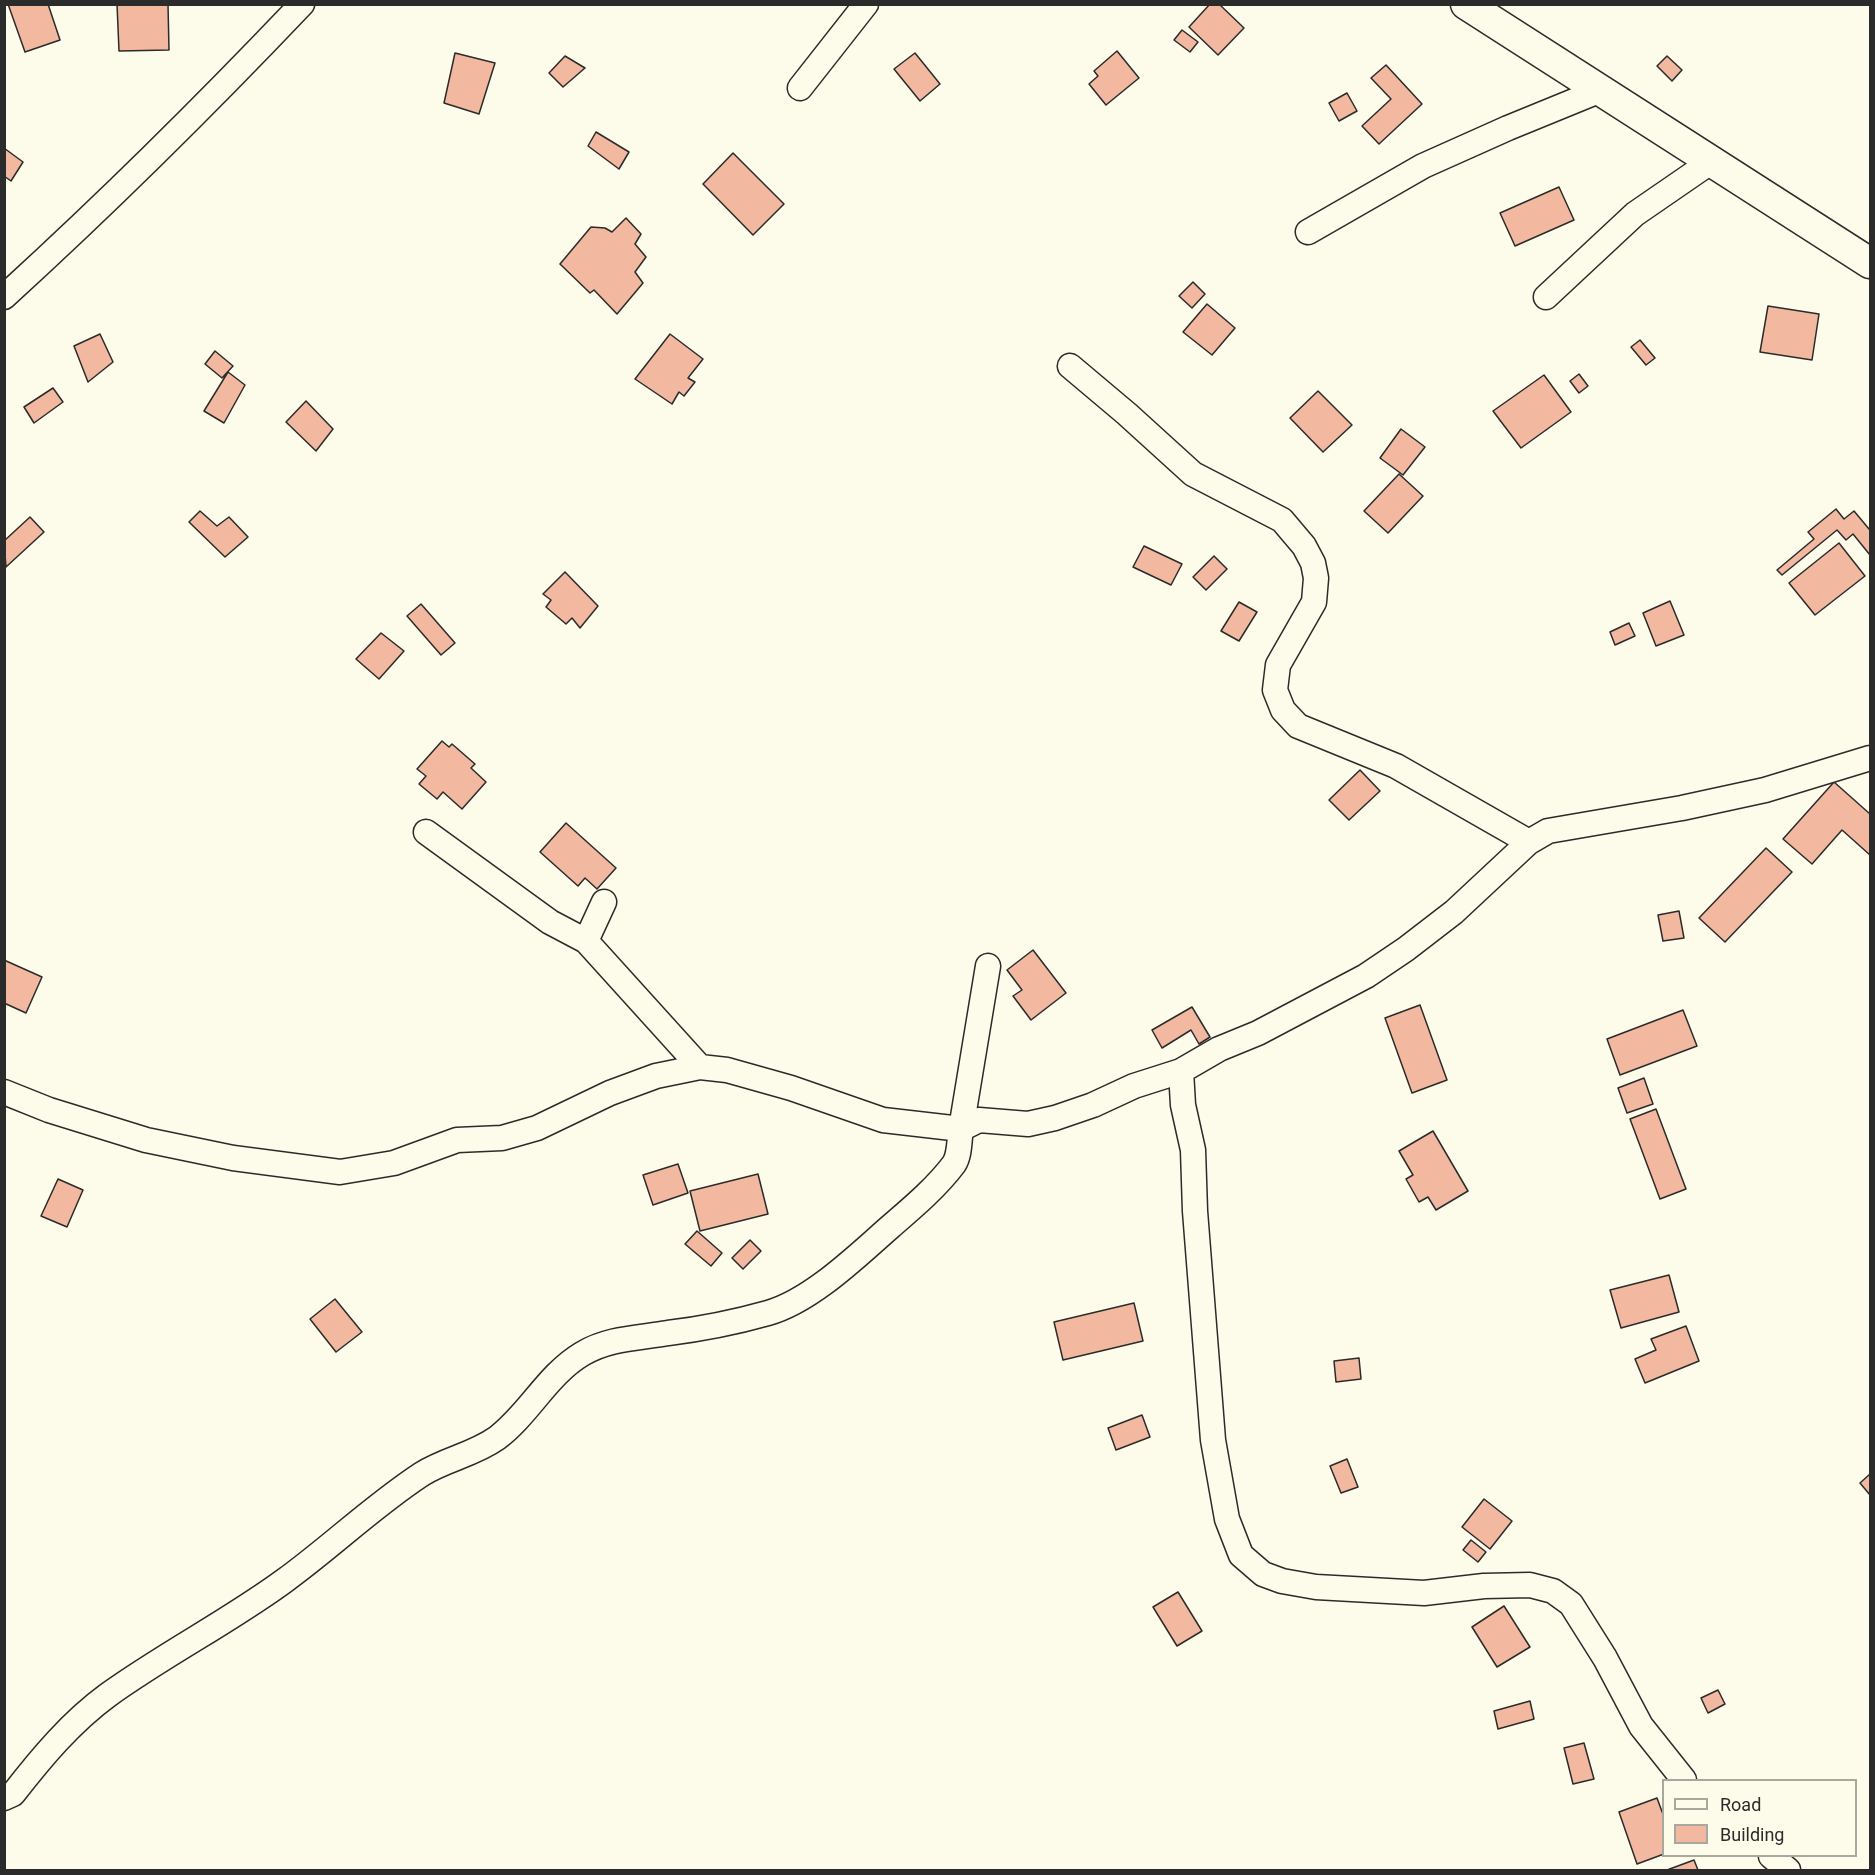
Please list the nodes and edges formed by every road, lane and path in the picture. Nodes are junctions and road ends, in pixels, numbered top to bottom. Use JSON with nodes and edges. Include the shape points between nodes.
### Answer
{"nodes":[{"id":1,"x":302,"y":4,"type":"edge"},
{"id":2,"x":866,"y":4,"type":"edge"},
{"id":3,"x":1466,"y":4,"type":"edge"},
{"id":4,"x":800,"y":88,"type":"dead end"},
{"id":5,"x":1601,"y":90,"type":"junction"},
{"id":6,"x":1712,"y":161,"type":"junction"},
{"id":7,"x":1308,"y":232,"type":"dead end"},
{"id":8,"x":1870,"y":263,"type":"edge"},
{"id":9,"x":4,"y":297,"type":"edge"},
{"id":10,"x":1546,"y":297,"type":"dead end"},
{"id":11,"x":1070,"y":366,"type":"dead end"},
{"id":12,"x":1870,"y":758,"type":"edge"},
{"id":13,"x":426,"y":832,"type":"dead end"},
{"id":14,"x":1529,"y":842,"type":"junction"},
{"id":15,"x":604,"y":902,"type":"dead end"},
{"id":16,"x":586,"y":941,"type":"junction"},
{"id":17,"x":988,"y":966,"type":"dead end"},
{"id":18,"x":700,"y":1067,"type":"junction"},
{"id":19,"x":1181,"y":1071,"type":"junction"},
{"id":20,"x":4,"y":1092,"type":"edge"},
{"id":21,"x":961,"y":1129,"type":"junction"},
{"id":22,"x":1683,"y":1779,"type":"edge"},
{"id":23,"x":4,"y":1798,"type":"edge"},
{"id":24,"x":1772,"y":1857,"type":"edge"},
{"id":25,"x":1788,"y":1870,"type":"edge"}],
"edges":[{"from":1,"to":9,"type":"street","via":[[72,235]]},
{"from":2,"to":4,"type":"street"},
{"from":3,"to":5,"type":"main road"},
{"from":5,"to":6,"type":"main road"},
{"from":5,"to":7,"type":"street","via":[[1423,166]]},
{"from":6,"to":8,"type":"main road"},
{"from":6,"to":10,"type":"street","via":[[1635,214]]},
{"from":11,"to":14,"type":"street","via":[[1193,474],[1282,520],[1304,546],[1316,578],[1314,602],[1278,665],[1275,690],[1283,710],[1298,726],[1396,766]]},
{"from":12,"to":14,"type":"street","via":[[1724,799],[1548,831]]},
{"from":13,"to":16,"type":"street","via":[[550,922]]},
{"from":14,"to":19,"type":"street","via":[[1454,912],[1366,976]]},
{"from":15,"to":16,"type":"street"},
{"from":16,"to":18,"type":"street"},
{"from":17,"to":21,"type":"street"},
{"from":18,"to":20,"type":"street","via":[[647,1079],[537,1128],[502,1137],[457,1140],[394,1162],[340,1172],[233,1158],[146,1140]]},
{"from":18,"to":21,"type":"street","via":[[727,1070],[792,1088],[883,1120]]},
{"from":19,"to":21,"type":"street","via":[[1056,1118],[1028,1124],[979,1120]]},
{"from":19,"to":22,"type":"street","via":[[1183,1105],[1193,1150],[1213,1440],[1227,1519],[1241,1555],[1263,1574],[1316,1587],[1424,1593],[1530,1585],[1553,1591],[1572,1604],[1641,1726]]},
{"from":21,"to":23,"type":"street","via":[[956,1161],[926,1194],[844,1268],[771,1312],[624,1339],[582,1354],[558,1372],[497,1438],[424,1473],[284,1581],[106,1696],[63,1735],[13,1794]]},
{"from":24,"to":25,"type":"street"}]}
